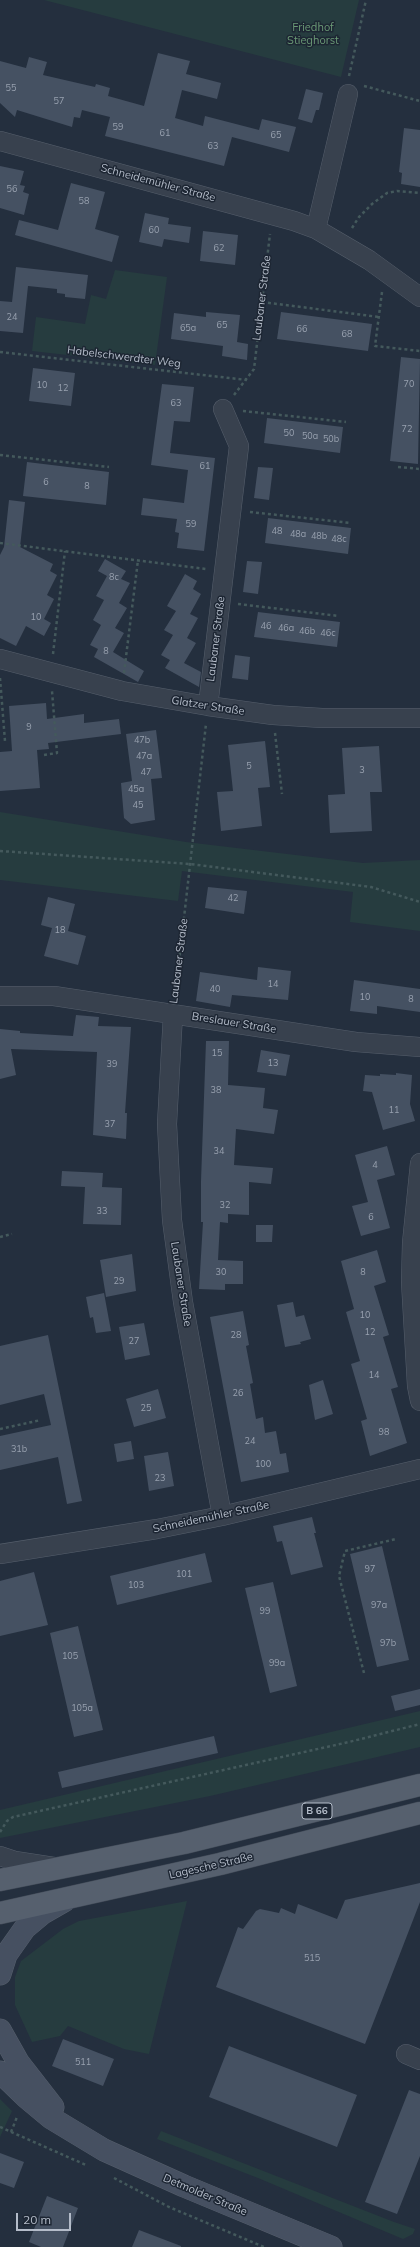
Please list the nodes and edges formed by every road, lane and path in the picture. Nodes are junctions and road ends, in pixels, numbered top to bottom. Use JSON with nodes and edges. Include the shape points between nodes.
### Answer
{"nodes":[{"id":1,"x":366,"y":0,"type":"edge"},
{"id":2,"x":348,"y":88,"type":"junction"},
{"id":3,"x":420,"y":101,"type":"edge"},
{"id":4,"x":0,"y":141,"type":"edge"},
{"id":5,"x":420,"y":193,"type":"edge"},
{"id":6,"x":272,"y":214,"type":"junction"},
{"id":7,"x":316,"y":229,"type":"junction"},
{"id":8,"x":343,"y":244,"type":"junction"},
{"id":9,"x":390,"y":273,"type":"junction"},
{"id":10,"x":420,"y":297,"type":"edge"},
{"id":11,"x":262,"y":302,"type":"junction"},
{"id":12,"x":379,"y":317,"type":"junction"},
{"id":13,"x":420,"y":351,"type":"edge"},
{"id":14,"x":0,"y":352,"type":"edge"},
{"id":15,"x":76,"y":356,"type":"dead end"},
{"id":16,"x":76,"y":360,"type":"junction"},
{"id":17,"x":247,"y":380,"type":"joint"},
{"id":18,"x":223,"y":409,"type":"joint"},
{"id":19,"x":346,"y":422,"type":"dead end"},
{"id":20,"x":0,"y":455,"type":"edge"},
{"id":21,"x":109,"y":467,"type":"dead end"},
{"id":22,"x":398,"y":467,"type":"dead end"},
{"id":23,"x":420,"y":469,"type":"edge"},
{"id":24,"x":231,"y":510,"type":"junction"},
{"id":25,"x":351,"y":523,"type":"dead end"},
{"id":26,"x":0,"y":543,"type":"edge"},
{"id":27,"x":138,"y":560,"type":"junction"},
{"id":28,"x":224,"y":571,"type":"junction"},
{"id":29,"x":220,"y":602,"type":"junction"},
{"id":30,"x":339,"y":616,"type":"dead end"},
{"id":31,"x":0,"y":659,"type":"edge"},
{"id":32,"x":0,"y":676,"type":"edge"},
{"id":33,"x":122,"y":692,"type":"junction"},
{"id":34,"x":208,"y":706,"type":"junction"},
{"id":35,"x":273,"y":715,"type":"junction"},
{"id":36,"x":420,"y":718,"type":"edge"},
{"id":37,"x":5,"y":741,"type":"dead end"},
{"id":38,"x":282,"y":794,"type":"dead end"},
{"id":39,"x":0,"y":851,"type":"edge"},
{"id":40,"x":190,"y":864,"type":"junction"},
{"id":41,"x":420,"y":902,"type":"edge"},
{"id":42,"x":0,"y":996,"type":"edge"},
{"id":43,"x":173,"y":1014,"type":"junction"},
{"id":44,"x":420,"y":1047,"type":"edge"},
{"id":45,"x":420,"y":1163,"type":"edge"},
{"id":46,"x":12,"y":1234,"type":"dead end"},
{"id":47,"x":0,"y":1237,"type":"edge"},
{"id":48,"x":420,"y":1401,"type":"edge"},
{"id":49,"x":41,"y":1420,"type":"dead end"},
{"id":50,"x":0,"y":1429,"type":"edge"},
{"id":51,"x":420,"y":1469,"type":"edge"},
{"id":52,"x":222,"y":1516,"type":"junction"},
{"id":53,"x":396,"y":1539,"type":"dead end"},
{"id":54,"x":0,"y":1554,"type":"edge"},
{"id":55,"x":364,"y":1673,"type":"dead end"},
{"id":56,"x":420,"y":1724,"type":"edge"},
{"id":57,"x":420,"y":1785,"type":"edge"},
{"id":58,"x":420,"y":1813,"type":"edge"},
{"id":59,"x":0,"y":1832,"type":"edge"},
{"id":60,"x":0,"y":1856,"type":"edge"},
{"id":61,"x":64,"y":1868,"type":"junction"},
{"id":62,"x":0,"y":1880,"type":"edge"},
{"id":63,"x":71,"y":1897,"type":"junction"},
{"id":64,"x":0,"y":1914,"type":"edge"},
{"id":65,"x":0,"y":1974,"type":"edge"},
{"id":66,"x":0,"y":2030,"type":"edge"},
{"id":67,"x":0,"y":2072,"type":"edge"},
{"id":68,"x":0,"y":2127,"type":"edge"},
{"id":69,"x":81,"y":2137,"type":"junction"},
{"id":70,"x":89,"y":2166,"type":"dead end"},
{"id":71,"x":109,"y":2176,"type":"dead end"},
{"id":72,"x":264,"y":2247,"type":"edge"},
{"id":73,"x":331,"y":2247,"type":"edge"}],
"edges":[{"from":1,"to":2,"type":"path"},
{"from":2,"to":3,"type":"path"},
{"from":2,"to":7,"type":"street"},
{"from":4,"to":6,"type":"street","name":"Schneidemühler Straße"},
{"from":5,"to":8,"type":"path","via":[[387,193],[359,217]]},
{"from":6,"to":7,"type":"street","name":"Schneidemühler Straße"},
{"from":6,"to":11,"type":"path","name":"Laubaner Straße"},
{"from":7,"to":8,"type":"street","name":"Schneidemühler Straße"},
{"from":8,"to":9,"type":"street","name":"Schneidemühler Straße"},
{"from":9,"to":10,"type":"street","name":"Schneidemühler Straße"},
{"from":9,"to":12,"type":"path","via":[[382,288]]},
{"from":11,"to":12,"type":"path"},
{"from":11,"to":17,"type":"path","name":"Laubaner Straße","via":[[254,369]]},
{"from":12,"to":13,"type":"path","via":[[375,346]]},
{"from":14,"to":16,"type":"path","name":"Habelschwerdter Weg"},
{"from":15,"to":16,"type":"path"},
{"from":16,"to":17,"type":"path","name":"Habelschwerdter Weg"},
{"from":18,"to":19,"type":"path"},
{"from":18,"to":24,"type":"street","name":"Laubaner Straße","via":[[239,446]]},
{"from":20,"to":21,"type":"path"},
{"from":22,"to":23,"type":"path"},
{"from":24,"to":25,"type":"path"},
{"from":24,"to":28,"type":"street","name":"Laubaner Straße"},
{"from":26,"to":27,"type":"path"},
{"from":27,"to":28,"type":"path"},
{"from":27,"to":33,"type":"path"},
{"from":28,"to":29,"type":"street","name":"Laubaner Straße"},
{"from":29,"to":30,"type":"path"},
{"from":29,"to":34,"type":"street","name":"Laubaner Straße"},
{"from":31,"to":33,"type":"street","name":"Glatzer Straße"},
{"from":32,"to":37,"type":"path"},
{"from":33,"to":34,"type":"street","name":"Glatzer Straße"},
{"from":34,"to":35,"type":"street","name":"Glatzer Straße"},
{"from":34,"to":40,"type":"path","name":"Laubaner Straße"},
{"from":35,"to":36,"type":"street","name":"Glatzer Straße"},
{"from":35,"to":38,"type":"path"},
{"from":39,"to":40,"type":"path"},
{"from":40,"to":41,"type":"path","via":[[371,887]]},
{"from":40,"to":43,"type":"path","name":"Laubaner Straße"},
{"from":42,"to":43,"type":"street","name":"Breslauer Straße","via":[[54,996]]},
{"from":43,"to":44,"type":"street","name":"Breslauer Straße","via":[[356,1042]]},
{"from":43,"to":52,"type":"street","name":"Laubaner Straße","via":[[167,1124],[172,1220],[183,1302]]},
{"from":45,"to":48,"type":"street","via":[[411,1274]]},
{"from":46,"to":47,"type":"path"},
{"from":49,"to":50,"type":"path"},
{"from":51,"to":52,"type":"street","name":"Schneidemühler Straße"},
{"from":52,"to":54,"type":"street","name":"Schneidemühler Straße"},
{"from":53,"to":55,"type":"path","via":[[345,1551],[339,1576]]},
{"from":56,"to":59,"type":"path","via":[[13,1818],[7,1821]]},
{"from":57,"to":61,"type":"main road","number":"B 66","via":[[184,1843]]},
{"from":58,"to":63,"type":"main road","name":"Lagesche Straße","via":[[227,1862]]},
{"from":60,"to":61,"type":"street","via":[[15,1861]]},
{"from":61,"to":62,"type":"main road","number":"B 66"},
{"from":63,"to":64,"type":"main road","name":"Lagesche Straße"},
{"from":63,"to":65,"type":"main road","via":[[43,1913],[25,1928],[6,1955]]},
{"from":66,"to":69,"type":"main road","name":"Detmolder Straße","via":[[18,2062],[45,2099]]},
{"from":67,"to":69,"type":"main road","name":"Detmolder Straße","via":[[27,2098]]},
{"from":68,"to":70,"type":"path"},
{"from":69,"to":73,"type":"main road","name":"Detmolder Straße","via":[[144,2169]]},
{"from":71,"to":72,"type":"path","via":[[188,2215]]}]}
